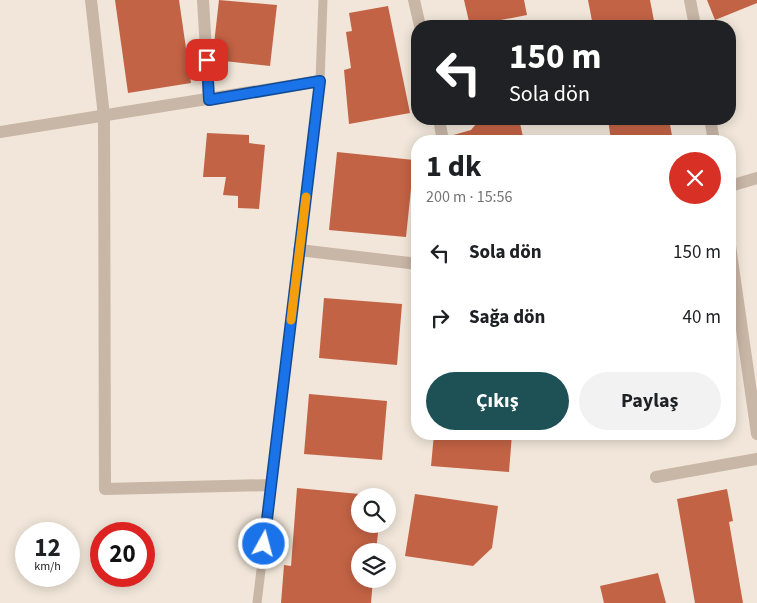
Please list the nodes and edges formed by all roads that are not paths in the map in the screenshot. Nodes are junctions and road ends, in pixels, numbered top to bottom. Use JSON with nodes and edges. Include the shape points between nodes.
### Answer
{"nodes":[{"id":1,"x":91,"y":0,"type":"edge"},
{"id":2,"x":203,"y":0,"type":"edge"},
{"id":3,"x":323,"y":0,"type":"edge"},
{"id":4,"x":414,"y":0,"type":"edge"},
{"id":5,"x":690,"y":0,"type":"edge"},
{"id":6,"x":419,"y":20,"type":"edge"},
{"id":7,"x":694,"y":20,"type":"edge"},
{"id":8,"x":320,"y":81,"type":"junction"},
{"id":9,"x":209,"y":100,"type":"junction"},
{"id":10,"x":104,"y":116,"type":"junction"},
{"id":11,"x":0,"y":132,"type":"edge"},
{"id":12,"x":757,"y":178,"type":"edge"},
{"id":13,"x":736,"y":184,"type":"edge"},
{"id":14,"x":299,"y":250,"type":"junction"},
{"id":15,"x":411,"y":263,"type":"edge"},
{"id":16,"x":736,"y":309,"type":"edge"},
{"id":17,"x":757,"y":434,"type":"edge"},
{"id":18,"x":757,"y":459,"type":"edge"},
{"id":19,"x":656,"y":477,"type":"dead end"},
{"id":20,"x":271,"y":485,"type":"junction"},
{"id":21,"x":257,"y":603,"type":"edge"}],
"edges":[{"from":1,"to":10,"type":"street"},
{"from":2,"to":9,"type":"street"},
{"from":3,"to":8,"type":"lane"},
{"from":4,"to":6,"type":"street"},
{"from":5,"to":7,"type":"street"},
{"from":8,"to":9,"type":"street"},
{"from":8,"to":14,"type":"lane"},
{"from":9,"to":10,"type":"street"},
{"from":10,"to":11,"type":"street"},
{"from":10,"to":20,"type":"street","via":[[105,489]]},
{"from":12,"to":13,"type":"street"},
{"from":14,"to":15,"type":"street"},
{"from":14,"to":20,"type":"lane"},
{"from":16,"to":17,"type":"street"},
{"from":18,"to":19,"type":"street"},
{"from":20,"to":21,"type":"lane"}]}
